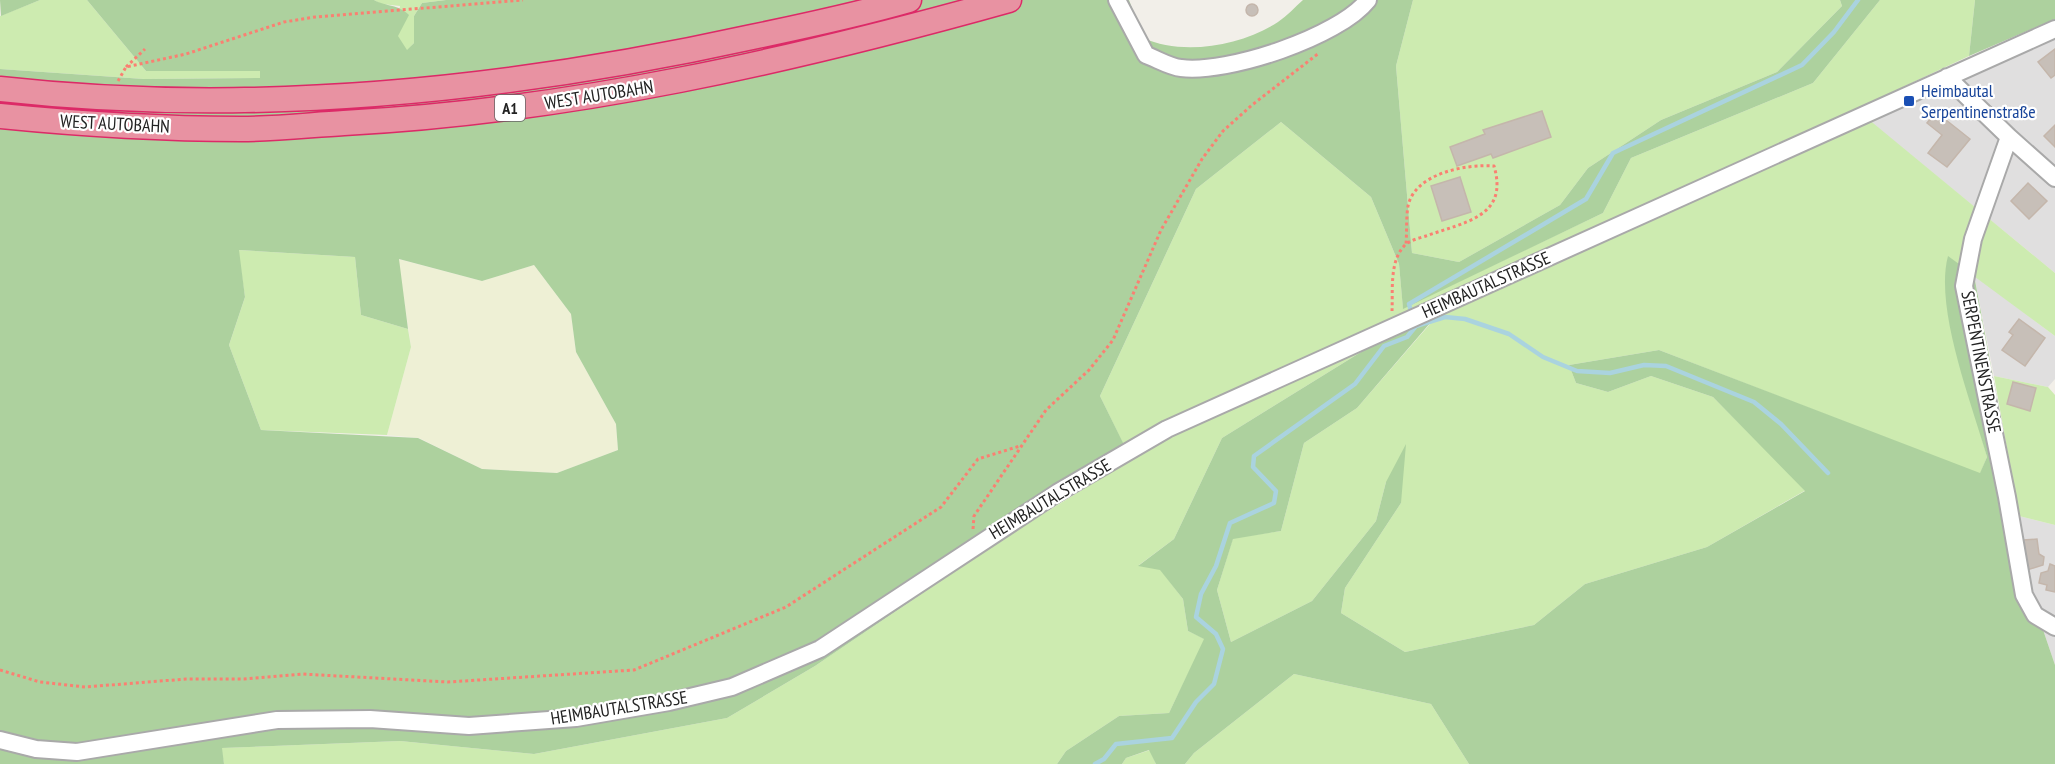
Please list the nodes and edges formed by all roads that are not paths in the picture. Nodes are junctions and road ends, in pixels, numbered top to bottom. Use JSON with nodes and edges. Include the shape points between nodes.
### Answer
{"nodes":[{"id":1,"x":909,"y":0,"type":"edge"},
{"id":2,"x":1009,"y":0,"type":"edge"},
{"id":3,"x":1117,"y":0,"type":"edge"},
{"id":4,"x":1368,"y":0,"type":"edge"},
{"id":5,"x":2055,"y":29,"type":"edge"},
{"id":6,"x":1947,"y":77,"type":"junction"},
{"id":7,"x":0,"y":89,"type":"edge"},
{"id":8,"x":0,"y":116,"type":"edge"},
{"id":9,"x":2009,"y":137,"type":"junction"},
{"id":10,"x":2055,"y":178,"type":"edge"},
{"id":11,"x":2055,"y":627,"type":"edge"},
{"id":12,"x":0,"y":740,"type":"edge"}],
"edges":[{"from":1,"to":7,"type":"highway","name":"WEST AUTOBAHN","number":"A1","via":[[692,51],[559,74],[411,91],[217,100],[116,98]]},
{"from":2,"to":8,"type":"highway","name":"WEST AUTOBAHN","number":"A1","via":[[872,39],[693,79],[425,118],[243,129],[91,125]]},
{"from":3,"to":4,"type":"street","via":[[1146,55],[1180,68],[1231,65],[1306,41],[1361,9]]},
{"from":5,"to":6,"type":"street","name":"HEIMBAUTALSTRASSE"},
{"from":6,"to":9,"type":"street"},
{"from":6,"to":12,"type":"street","name":"HEIMBAUTALSTRASSE","via":[[1167,429],[1057,493],[820,649],[732,687],[576,718],[469,726],[370,719],[277,720],[77,752],[36,749]]},
{"from":9,"to":10,"type":"street"},
{"from":9,"to":11,"type":"street","name":"SERPENTINENSTRASSE","via":[[1973,239],[1964,286],[2024,595],[2035,615]]}]}
